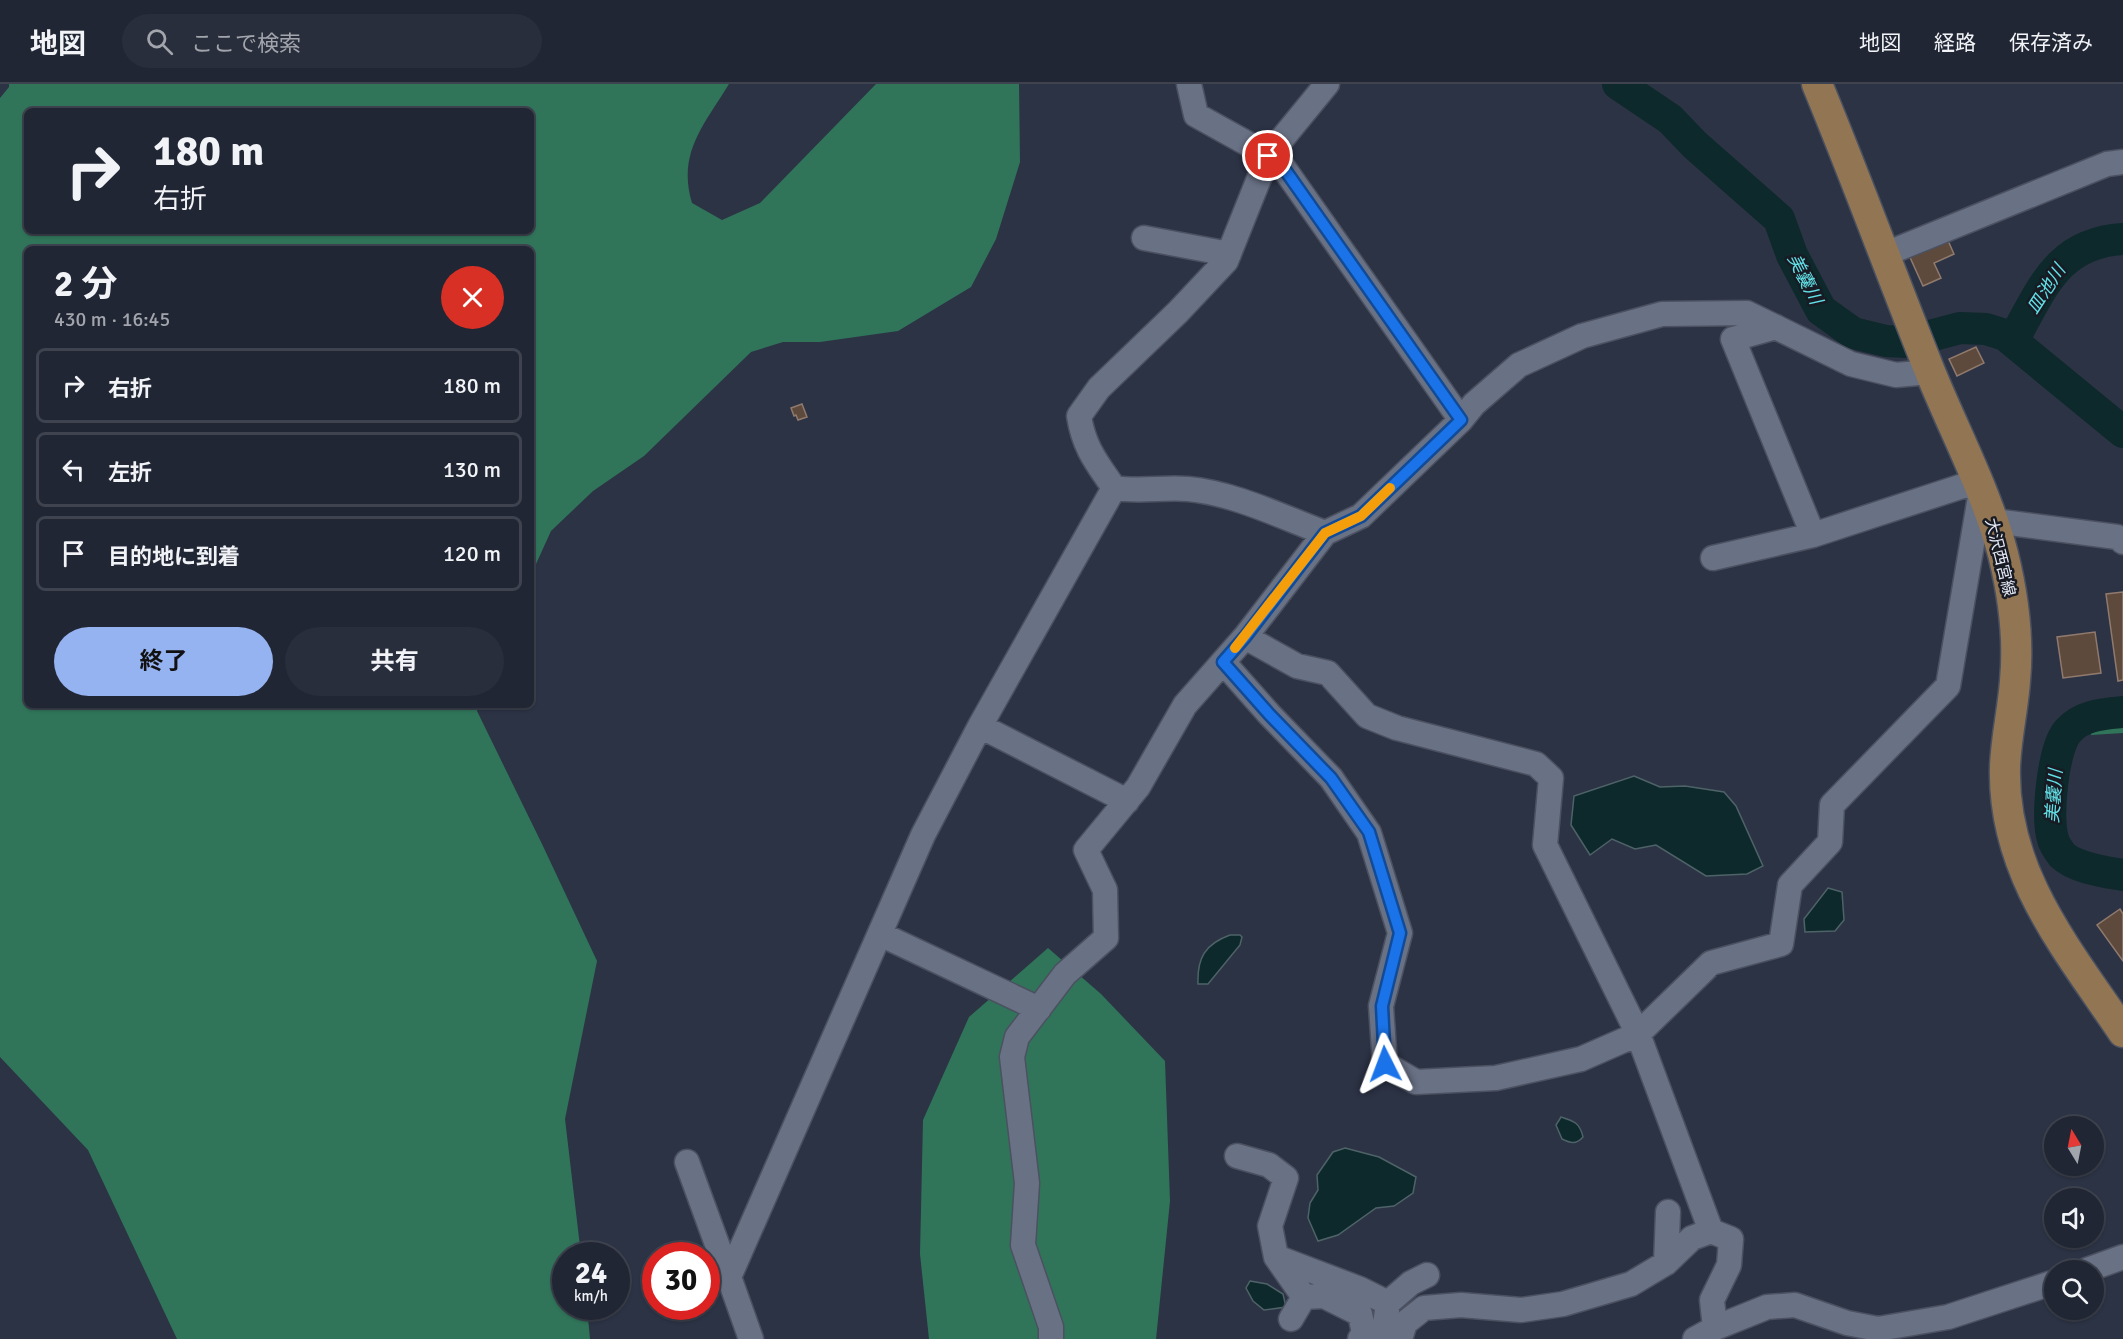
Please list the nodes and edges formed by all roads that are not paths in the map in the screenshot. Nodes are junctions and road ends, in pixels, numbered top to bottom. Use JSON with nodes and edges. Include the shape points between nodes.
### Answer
{"nodes":[{"id":1,"x":1189,"y":84,"type":"edge"},
{"id":2,"x":1327,"y":84,"type":"edge"},
{"id":3,"x":1817,"y":84,"type":"edge"},
{"id":4,"x":1268,"y":156,"type":"junction"},
{"id":5,"x":2123,"y":162,"type":"edge"},
{"id":6,"x":1144,"y":238,"type":"dead end"},
{"id":7,"x":1229,"y":254,"type":"junction"},
{"id":8,"x":1883,"y":255,"type":"junction"},
{"id":9,"x":1776,"y":327,"type":"junction"},
{"id":10,"x":1928,"y":367,"type":"junction"},
{"id":11,"x":1461,"y":420,"type":"junction"},
{"id":12,"x":1979,"y":486,"type":"junction"},
{"id":13,"x":1114,"y":489,"type":"junction"},
{"id":14,"x":1994,"y":521,"type":"junction"},
{"id":15,"x":1325,"y":533,"type":"junction"},
{"id":16,"x":1813,"y":535,"type":"junction"},
{"id":17,"x":2123,"y":542,"type":"edge"},
{"id":18,"x":1713,"y":558,"type":"dead end"},
{"id":19,"x":1245,"y":637,"type":"junction"},
{"id":20,"x":1223,"y":662,"type":"junction"},
{"id":21,"x":980,"y":726,"type":"junction"},
{"id":22,"x":1127,"y":801,"type":"junction"},
{"id":23,"x":880,"y":934,"type":"junction"},
{"id":24,"x":1038,"y":1009,"type":"junction"},
{"id":25,"x":2123,"y":1032,"type":"edge"},
{"id":26,"x":1638,"y":1034,"type":"junction"},
{"id":27,"x":1237,"y":1156,"type":"dead end"},
{"id":28,"x":687,"y":1162,"type":"dead end"},
{"id":29,"x":1668,"y":1212,"type":"dead end"},
{"id":30,"x":1711,"y":1231,"type":"junction"},
{"id":31,"x":1276,"y":1257,"type":"junction"},
{"id":32,"x":2123,"y":1257,"type":"edge"},
{"id":33,"x":1666,"y":1263,"type":"junction"},
{"id":34,"x":2104,"y":1264,"type":"edge"},
{"id":35,"x":1428,"y":1275,"type":"dead end"},
{"id":36,"x":729,"y":1277,"type":"junction"},
{"id":37,"x":2044,"y":1286,"type":"edge"},
{"id":38,"x":1304,"y":1297,"type":"junction"},
{"id":39,"x":1388,"y":1303,"type":"junction"},
{"id":40,"x":1292,"y":1319,"type":"dead end"},
{"id":41,"x":1705,"y":1333,"type":"edge"},
{"id":42,"x":751,"y":1339,"type":"edge"},
{"id":43,"x":1051,"y":1339,"type":"edge"},
{"id":44,"x":1360,"y":1339,"type":"edge"},
{"id":45,"x":1383,"y":1339,"type":"edge"},
{"id":46,"x":1400,"y":1339,"type":"edge"}],
"edges":[{"from":1,"to":4,"type":"street","via":[[1196,115]]},
{"from":2,"to":4,"type":"street"},
{"from":3,"to":8,"type":"main road","name":"大沢西宮線"},
{"from":4,"to":7,"type":"street"},
{"from":4,"to":11,"type":"street","via":[[1283,167]]},
{"from":5,"to":8,"type":"street","via":[[2107,164]]},
{"from":6,"to":7,"type":"street"},
{"from":7,"to":13,"type":"street","via":[[1178,312],[1099,387],[1079,416],[1092,456]]},
{"from":8,"to":10,"type":"main road","name":"大沢西宮線"},
{"from":9,"to":10,"type":"street","via":[[1851,364],[1896,375]]},
{"from":9,"to":11,"type":"street","via":[[1747,313],[1662,314],[1582,336],[1519,365]]},
{"from":9,"to":16,"type":"street","via":[[1733,339]]},
{"from":10,"to":12,"type":"main road","name":"大沢西宮線"},
{"from":11,"to":15,"type":"street","via":[[1361,516]]},
{"from":12,"to":14,"type":"main road","name":"大沢西宮線"},
{"from":12,"to":16,"type":"street"},
{"from":12,"to":26,"type":"street","via":[[1948,686],[1832,805],[1830,842],[1790,885],[1781,944],[1711,963]]},
{"from":13,"to":15,"type":"street","via":[[1189,489],[1238,500]]},
{"from":13,"to":21,"type":"street"},
{"from":14,"to":17,"type":"street","via":[[2116,537]]},
{"from":14,"to":25,"type":"main road","name":"大沢西宮線","via":[[2015,617],[2015,680],[2005,768],[2015,847],[2028,884],[2046,916]]},
{"from":15,"to":19,"type":"street"},
{"from":16,"to":18,"type":"street"},
{"from":19,"to":20,"type":"street"},
{"from":19,"to":26,"type":"street","via":[[1297,666],[1328,673],[1367,716],[1397,728],[1536,764],[1551,778],[1545,845]]},
{"from":20,"to":22,"type":"street","via":[[1185,705]]},
{"from":20,"to":26,"type":"street","via":[[1331,778],[1369,832],[1400,933],[1382,1006],[1385,1064],[1416,1082],[1496,1078],[1581,1059]]},
{"from":21,"to":22,"type":"street"},
{"from":21,"to":23,"type":"street","via":[[923,835]]},
{"from":22,"to":24,"type":"street","via":[[1086,850],[1105,890],[1106,938],[1065,974]]},
{"from":23,"to":24,"type":"street"},
{"from":23,"to":36,"type":"street"},
{"from":24,"to":43,"type":"street","via":[[1017,1037],[1012,1057],[1027,1183],[1023,1245],[1051,1327]]},
{"from":26,"to":30,"type":"street"},
{"from":27,"to":31,"type":"street","via":[[1269,1165],[1286,1179],[1270,1226]]},
{"from":28,"to":36,"type":"street"},
{"from":29,"to":33,"type":"street"},
{"from":30,"to":33,"type":"street","via":[[1692,1238]]},
{"from":30,"to":41,"type":"street","via":[[1731,1239],[1729,1266],[1712,1300]]},
{"from":31,"to":38,"type":"street"},
{"from":31,"to":39,"type":"street"},
{"from":32,"to":34,"type":"street"},
{"from":33,"to":46,"type":"street","via":[[1631,1284],[1563,1304],[1521,1310],[1461,1305],[1424,1308],[1405,1323]]},
{"from":35,"to":39,"type":"street","via":[[1411,1282]]},
{"from":36,"to":42,"type":"street"},
{"from":37,"to":41,"type":"street","via":[[1948,1317],[1878,1329],[1795,1305],[1767,1306]]},
{"from":38,"to":40,"type":"street"},
{"from":38,"to":44,"type":"street","via":[[1324,1296],[1360,1314],[1364,1333]]},
{"from":39,"to":45,"type":"street"}]}
